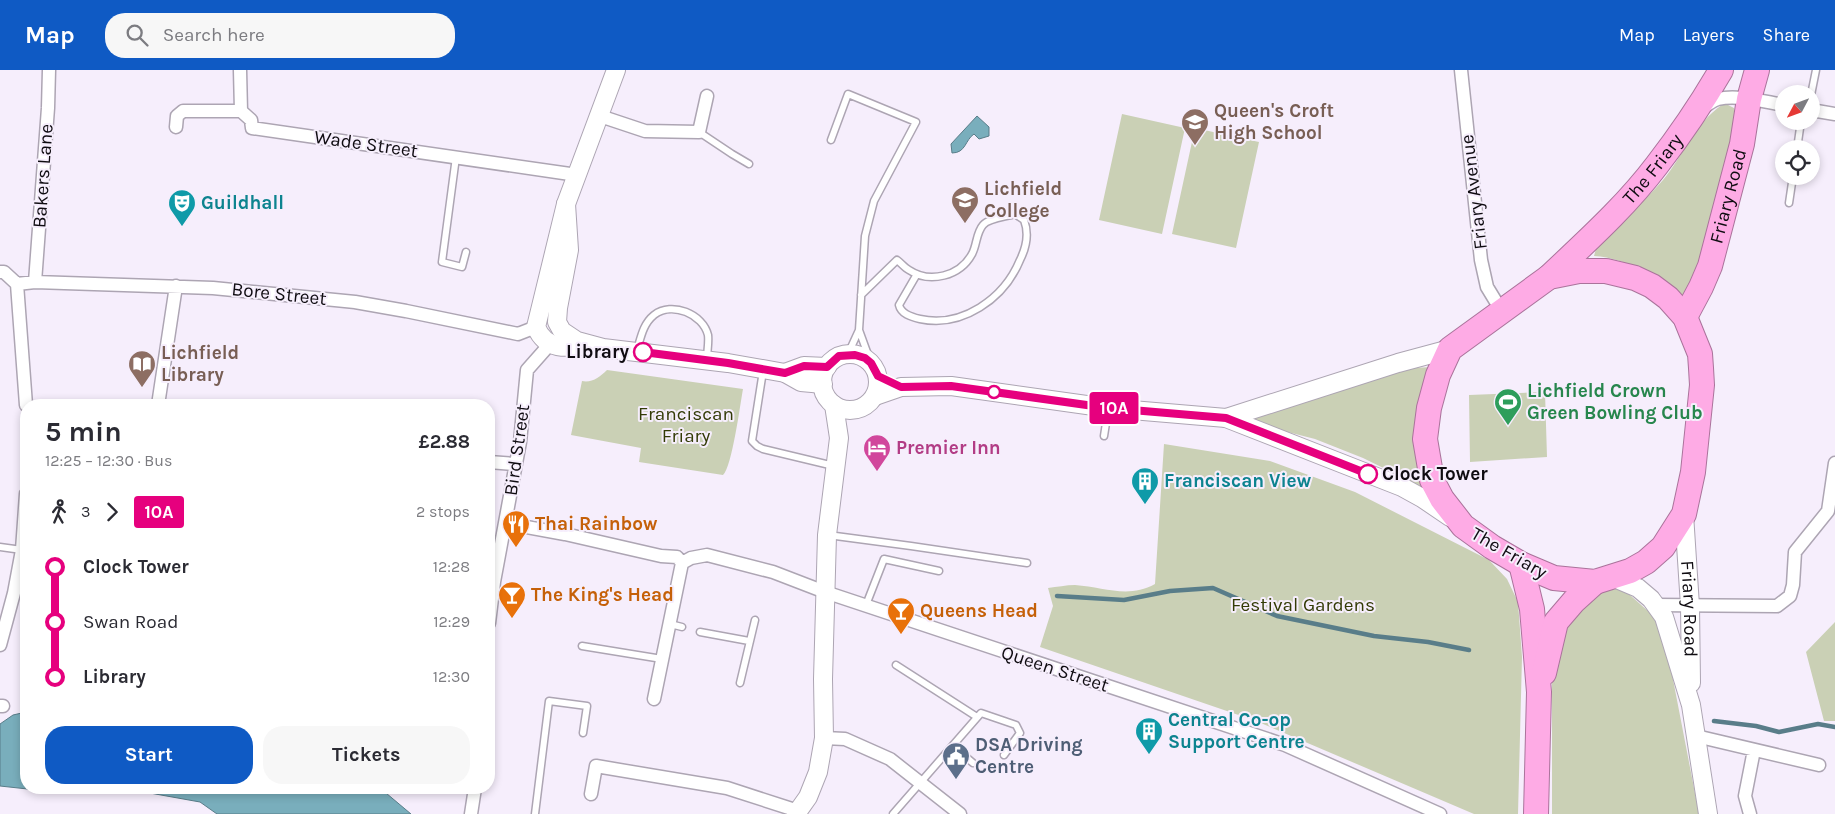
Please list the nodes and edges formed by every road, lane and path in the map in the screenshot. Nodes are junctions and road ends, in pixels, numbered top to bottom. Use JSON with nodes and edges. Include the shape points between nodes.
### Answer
{"nodes":[{"id":1,"x":49,"y":70,"type":"edge"},
{"id":2,"x":240,"y":70,"type":"edge"},
{"id":3,"x":616,"y":70,"type":"edge"},
{"id":4,"x":1461,"y":70,"type":"edge"},
{"id":5,"x":1721,"y":70,"type":"edge"},
{"id":6,"x":1757,"y":70,"type":"edge"},
{"id":7,"x":1816,"y":70,"type":"edge"},
{"id":8,"x":1813,"y":85,"type":"edge"},
{"id":9,"x":707,"y":96,"type":"dead end"},
{"id":10,"x":1749,"y":99,"type":"junction"},
{"id":11,"x":1775,"y":104,"type":"edge"},
{"id":12,"x":241,"y":111,"type":"junction"},
{"id":13,"x":1697,"y":111,"type":"junction"},
{"id":14,"x":1820,"y":112,"type":"edge"},
{"id":15,"x":1835,"y":114,"type":"edge"},
{"id":16,"x":600,"y":116,"type":"junction"},
{"id":17,"x":176,"y":127,"type":"dead end"},
{"id":18,"x":699,"y":132,"type":"junction"},
{"id":19,"x":831,"y":140,"type":"dead end"},
{"id":20,"x":456,"y":157,"type":"junction"},
{"id":21,"x":749,"y":164,"type":"dead end"},
{"id":22,"x":577,"y":175,"type":"junction"},
{"id":23,"x":1792,"y":185,"type":"edge"},
{"id":24,"x":1789,"y":203,"type":"dead end"},
{"id":25,"x":566,"y":204,"type":"junction"},
{"id":26,"x":466,"y":252,"type":"dead end"},
{"id":27,"x":0,"y":272,"type":"edge"},
{"id":28,"x":917,"y":274,"type":"junction"},
{"id":29,"x":1548,"y":277,"type":"junction"},
{"id":30,"x":35,"y":282,"type":"junction"},
{"id":31,"x":17,"y":284,"type":"junction"},
{"id":32,"x":176,"y":286,"type":"junction"},
{"id":33,"x":861,"y":295,"type":"junction"},
{"id":34,"x":1501,"y":310,"type":"junction"},
{"id":35,"x":1685,"y":317,"type":"junction"},
{"id":36,"x":536,"y":327,"type":"junction"},
{"id":37,"x":859,"y":330,"type":"junction"},
{"id":38,"x":550,"y":344,"type":"junction"},
{"id":39,"x":592,"y":345,"type":"junction"},
{"id":40,"x":1450,"y":349,"type":"junction"},
{"id":41,"x":637,"y":351,"type":"junction"},
{"id":42,"x":848,"y":354,"type":"junction"},
{"id":43,"x":707,"y":360,"type":"junction"},
{"id":44,"x":827,"y":367,"type":"junction"},
{"id":45,"x":763,"y":370,"type":"junction"},
{"id":46,"x":874,"y":370,"type":"junction"},
{"id":47,"x":785,"y":373,"type":"junction"},
{"id":48,"x":822,"y":384,"type":"junction"},
{"id":49,"x":901,"y":387,"type":"junction"},
{"id":50,"x":874,"y":396,"type":"junction"},
{"id":51,"x":26,"y":399,"type":"edge"},
{"id":52,"x":159,"y":399,"type":"edge"},
{"id":53,"x":834,"y":405,"type":"junction"},
{"id":54,"x":859,"y":408,"type":"junction"},
{"id":55,"x":1108,"y":408,"type":"junction"},
{"id":56,"x":1226,"y":418,"type":"junction"},
{"id":57,"x":1104,"y":436,"type":"dead end"},
{"id":58,"x":839,"y":438,"type":"junction"},
{"id":59,"x":495,"y":462,"type":"edge"},
{"id":60,"x":1835,"y":463,"type":"edge"},
{"id":61,"x":515,"y":464,"type":"junction"},
{"id":62,"x":836,"y":466,"type":"junction"},
{"id":63,"x":1684,"y":514,"type":"junction"},
{"id":64,"x":506,"y":523,"type":"junction"},
{"id":65,"x":1463,"y":526,"type":"junction"},
{"id":66,"x":827,"y":535,"type":"junction"},
{"id":67,"x":0,"y":547,"type":"edge"},
{"id":68,"x":20,"y":550,"type":"edge"},
{"id":69,"x":20,"y":561,"type":"edge"},
{"id":70,"x":682,"y":563,"type":"junction"},
{"id":71,"x":1027,"y":564,"type":"dead end"},
{"id":72,"x":1521,"y":564,"type":"junction"},
{"id":73,"x":939,"y":571,"type":"dead end"},
{"id":74,"x":495,"y":577,"type":"edge"},
{"id":75,"x":1603,"y":580,"type":"junction"},
{"id":76,"x":825,"y":592,"type":"junction"},
{"id":77,"x":1655,"y":605,"type":"junction"},
{"id":78,"x":866,"y":606,"type":"junction"},
{"id":79,"x":1690,"y":606,"type":"junction"},
{"id":80,"x":755,"y":620,"type":"dead end"},
{"id":81,"x":700,"y":632,"type":"dead end"},
{"id":82,"x":749,"y":641,"type":"junction"},
{"id":83,"x":0,"y":645,"type":"edge"},
{"id":84,"x":582,"y":646,"type":"dead end"},
{"id":85,"x":662,"y":659,"type":"junction"},
{"id":86,"x":896,"y":665,"type":"dead end"},
{"id":87,"x":740,"y":683,"type":"dead end"},
{"id":88,"x":1539,"y":692,"type":"junction"},
{"id":89,"x":654,"y":699,"type":"dead end"},
{"id":90,"x":1692,"y":705,"type":"junction"},
{"id":91,"x":977,"y":717,"type":"junction"},
{"id":92,"x":583,"y":733,"type":"dead end"},
{"id":93,"x":1696,"y":736,"type":"junction"},
{"id":94,"x":824,"y":738,"type":"junction"},
{"id":95,"x":953,"y":746,"type":"junction"},
{"id":96,"x":1754,"y":750,"type":"junction"},
{"id":97,"x":1004,"y":755,"type":"dead end"},
{"id":98,"x":973,"y":763,"type":"dead end"},
{"id":99,"x":1819,"y":766,"type":"dead end"},
{"id":100,"x":921,"y":783,"type":"junction"},
{"id":101,"x":474,"y":794,"type":"edge"},
{"id":102,"x":591,"y":794,"type":"dead end"},
{"id":103,"x":797,"y":813,"type":"edge"},
{"id":104,"x":471,"y":814,"type":"edge"},
{"id":105,"x":535,"y":814,"type":"edge"},
{"id":106,"x":893,"y":814,"type":"edge"},
{"id":107,"x":960,"y":814,"type":"edge"},
{"id":108,"x":1440,"y":814,"type":"edge"},
{"id":109,"x":1536,"y":814,"type":"edge"},
{"id":110,"x":1708,"y":814,"type":"edge"},
{"id":111,"x":1750,"y":814,"type":"edge"}],
"edges":[{"from":1,"to":30,"type":"street","name":"Bakers Lane"},
{"from":2,"to":12,"type":"street"},
{"from":3,"to":16,"type":"street"},
{"from":4,"to":34,"type":"street","name":"Friary Avenue","via":[[1480,250],[1487,287]]},
{"from":5,"to":13,"type":"highway","name":"The Friary"},
{"from":6,"to":10,"type":"highway","name":"Friary Road"},
{"from":7,"to":8,"type":"lane"},
{"from":9,"to":18,"type":"street"},
{"from":10,"to":11,"type":"street"},
{"from":10,"to":13,"type":"street","via":[[1716,99]]},
{"from":10,"to":35,"type":"highway","name":"Friary Road","via":[[1742,144],[1710,266]]},
{"from":12,"to":17,"type":"street","via":[[183,111],[177,116]]},
{"from":12,"to":20,"type":"street","name":"Wade Street","via":[[250,120],[252,128]]},
{"from":13,"to":29,"type":"highway","name":"The Friary","via":[[1643,182]]},
{"from":14,"to":15,"type":"street"},
{"from":16,"to":18,"type":"street","via":[[645,132]]},
{"from":16,"to":22,"type":"street"},
{"from":18,"to":21,"type":"lane"},
{"from":19,"to":33,"type":"lane","via":[[848,94],[916,122],[874,201],[865,236]]},
{"from":20,"to":22,"type":"street","name":"Wade Street"},
{"from":20,"to":26,"type":"lane","via":[[442,262],[462,267]]},
{"from":22,"to":25,"type":"street"},
{"from":23,"to":24,"type":"lane"},
{"from":25,"to":36,"type":"street"},
{"from":25,"to":39,"type":"street","via":[[569,250],[557,322],[576,341]]},
{"from":27,"to":31,"type":"street"},
{"from":28,"to":28,"type":"lane","via":[[926,277],[950,274],[967,262],[982,226],[987,222],[1015,214],[1024,220],[1026,243],[1018,265],[1002,290],[977,310],[947,321],[934,322],[906,315],[899,305]]},
{"from":28,"to":33,"type":"lane","via":[[898,260]]},
{"from":29,"to":34,"type":"highway","name":"The Friary"},
{"from":29,"to":35,"type":"highway","name":"The Friary","via":[[1579,271],[1606,271],[1634,278],[1668,298]]},
{"from":30,"to":31,"type":"street","name":"Bore Street"},
{"from":30,"to":32,"type":"street","name":"Bore Street"},
{"from":31,"to":51,"type":"street"},
{"from":32,"to":36,"type":"street","name":"Bore Street","via":[[355,302],[518,334]]},
{"from":32,"to":52,"type":"street"},
{"from":33,"to":37,"type":"lane"},
{"from":34,"to":40,"type":"highway","name":"The Friary"},
{"from":35,"to":63,"type":"highway","name":"The Friary","via":[[1700,354],[1702,385],[1693,472]]},
{"from":36,"to":38,"type":"street","via":[[540,336]]},
{"from":37,"to":42,"type":"lane"},
{"from":37,"to":46,"type":"lane"},
{"from":38,"to":39,"type":"street","via":[[564,348]]},
{"from":38,"to":61,"type":"street","name":"Bird Street","via":[[527,370]]},
{"from":39,"to":41,"type":"street"},
{"from":40,"to":56,"type":"street","name":"The Friary"},
{"from":40,"to":65,"type":"highway","name":"The Friary","via":[[1438,374],[1425,439],[1432,480]]},
{"from":41,"to":43,"type":"street"},
{"from":41,"to":43,"type":"lane","via":[[648,321],[662,310],[673,310],[694,315],[703,325],[708,336]]},
{"from":42,"to":44,"type":"street","via":[[839,356]]},
{"from":42,"to":46,"type":"street","via":[[860,356]]},
{"from":43,"to":45,"type":"street"},
{"from":44,"to":47,"type":"street","via":[[804,366]]},
{"from":44,"to":48,"type":"street"},
{"from":45,"to":47,"type":"street"},
{"from":45,"to":62,"type":"lane","via":[[752,441],[763,449]]},
{"from":46,"to":49,"type":"street","name":"The Friary"},
{"from":46,"to":50,"type":"street","via":[[878,388]]},
{"from":47,"to":48,"type":"street","via":[[801,382]]},
{"from":48,"to":53,"type":"street"},
{"from":49,"to":50,"type":"street","name":"The Friary"},
{"from":49,"to":55,"type":"street","name":"The Friary","via":[[951,386]]},
{"from":50,"to":54,"type":"street"},
{"from":53,"to":54,"type":"street","via":[[842,409]]},
{"from":53,"to":58,"type":"street"},
{"from":54,"to":58,"type":"street"},
{"from":55,"to":56,"type":"street","name":"The Friary"},
{"from":55,"to":57,"type":"lane"},
{"from":56,"to":65,"type":"street","name":"The Friary","via":[[1402,487]]},
{"from":58,"to":62,"type":"street"},
{"from":59,"to":61,"type":"street"},
{"from":60,"to":79,"type":"street","via":[[1828,511],[1795,552],[1790,596],[1777,606]]},
{"from":61,"to":64,"type":"street","name":"Bird Street"},
{"from":62,"to":66,"type":"street"},
{"from":63,"to":75,"type":"highway","name":"The Friary","via":[[1663,547],[1646,562]]},
{"from":63,"to":79,"type":"street","name":"Friary Road"},
{"from":64,"to":70,"type":"street","via":[[677,557]]},
{"from":64,"to":74,"type":"street","name":"Bird Street"},
{"from":65,"to":72,"type":"highway","name":"The Friary"},
{"from":66,"to":71,"type":"lane"},
{"from":66,"to":76,"type":"street"},
{"from":67,"to":68,"type":"lane"},
{"from":69,"to":83,"type":"street"},
{"from":70,"to":76,"type":"street","name":"Queen Street","via":[[707,555],[773,572]]},
{"from":70,"to":85,"type":"street","via":[[676,626]]},
{"from":72,"to":75,"type":"highway","name":"The Friary","via":[[1554,578]]},
{"from":72,"to":88,"type":"highway","via":[[1532,609]]},
{"from":73,"to":78,"type":"lane","via":[[884,559]]},
{"from":75,"to":77,"type":"street","name":"Friary Road","via":[[1638,588]]},
{"from":75,"to":88,"type":"highway","via":[[1574,601],[1556,622]]},
{"from":76,"to":78,"type":"street","name":"Queen Street"},
{"from":76,"to":94,"type":"street"},
{"from":77,"to":79,"type":"street"},
{"from":77,"to":90,"type":"street","name":"Friary Road","via":[[1669,629]]},
{"from":78,"to":108,"type":"street","name":"Queen Street","via":[[1285,745]]},
{"from":79,"to":90,"type":"street","name":"Friary Road"},
{"from":80,"to":82,"type":"lane"},
{"from":81,"to":82,"type":"lane"},
{"from":82,"to":87,"type":"lane"},
{"from":84,"to":85,"type":"lane"},
{"from":85,"to":89,"type":"street"},
{"from":86,"to":91,"type":"lane"},
{"from":88,"to":109,"type":"highway"},
{"from":90,"to":93,"type":"street","name":"Friary Road"},
{"from":91,"to":95,"type":"lane"},
{"from":91,"to":97,"type":"lane","via":[[981,713],[1016,725],[1019,729],[1020,733]]},
{"from":92,"to":105,"type":"lane","via":[[586,706],[549,701]]},
{"from":93,"to":96,"type":"street"},
{"from":93,"to":110,"type":"street","name":"Friary Road"},
{"from":94,"to":100,"type":"street","via":[[845,739],[883,755]]},
{"from":94,"to":103,"type":"street","via":[[818,772]]},
{"from":95,"to":98,"type":"lane"},
{"from":95,"to":100,"type":"lane"},
{"from":96,"to":99,"type":"street"},
{"from":96,"to":111,"type":"street","via":[[1745,796]]},
{"from":100,"to":106,"type":"lane"},
{"from":100,"to":107,"type":"street"},
{"from":101,"to":104,"type":"street"},
{"from":102,"to":103,"type":"street","via":[[596,766],[727,788]]}]}
